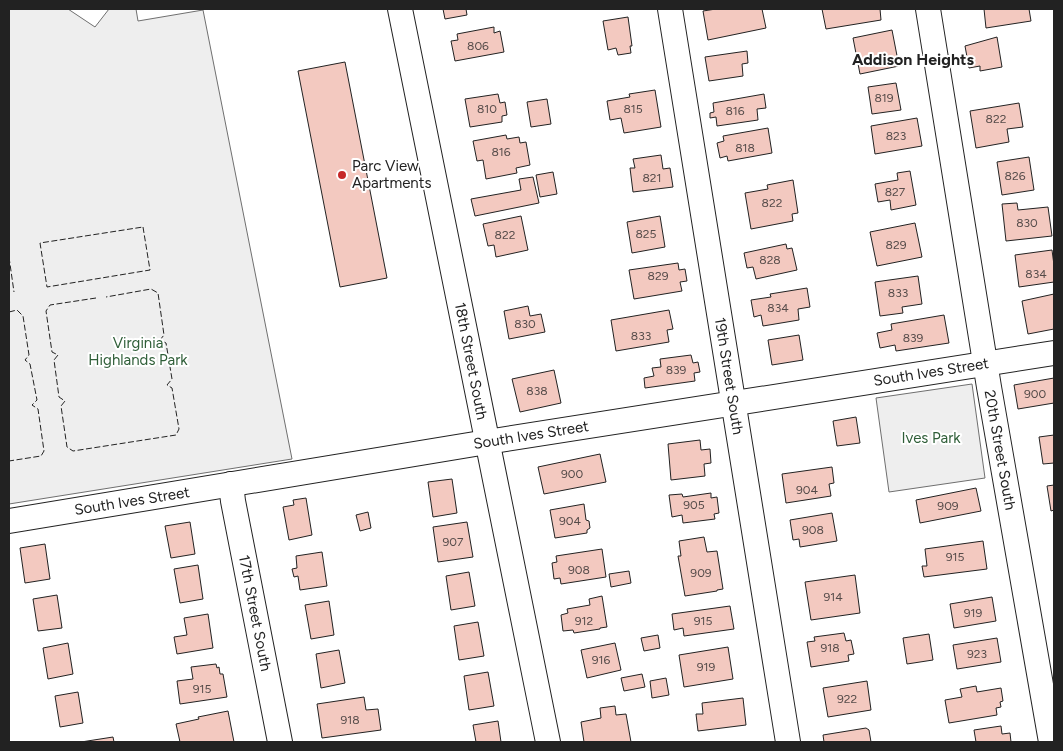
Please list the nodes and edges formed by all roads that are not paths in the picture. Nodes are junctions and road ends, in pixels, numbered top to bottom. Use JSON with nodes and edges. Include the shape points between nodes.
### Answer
{"nodes":[{"id":1,"x":400,"y":9,"type":"edge"},
{"id":2,"x":670,"y":9,"type":"edge"},
{"id":3,"x":928,"y":9,"type":"edge"},
{"id":4,"x":1054,"y":353,"type":"edge"},
{"id":5,"x":986,"y":363,"type":"junction"},
{"id":6,"x":734,"y":403,"type":"junction"},
{"id":7,"x":487,"y":442,"type":"junction"},
{"id":8,"x":231,"y":484,"type":"junction"},
{"id":9,"x":9,"y":521,"type":"edge"},
{"id":10,"x":280,"y":742,"type":"edge"},
{"id":11,"x":548,"y":742,"type":"edge"},
{"id":12,"x":788,"y":742,"type":"edge"},
{"id":13,"x":1051,"y":742,"type":"edge"}],
"edges":[{"from":1,"to":7,"type":"street","name":"18th Street South"},
{"from":2,"to":6,"type":"street","name":"19th Street South"},
{"from":3,"to":5,"type":"street","name":"20th Street South"},
{"from":4,"to":5,"type":"street","name":"South Ives Street"},
{"from":5,"to":6,"type":"street","name":"South Ives Street"},
{"from":5,"to":13,"type":"street","name":"20th Street South"},
{"from":6,"to":7,"type":"street","name":"South Ives Street"},
{"from":6,"to":12,"type":"street","name":"19th Street South"},
{"from":7,"to":8,"type":"street","name":"South Ives Street"},
{"from":7,"to":11,"type":"street","name":"18th Street South"},
{"from":8,"to":9,"type":"street","name":"South Ives Street"},
{"from":8,"to":10,"type":"street","name":"17th Street South"}]}
